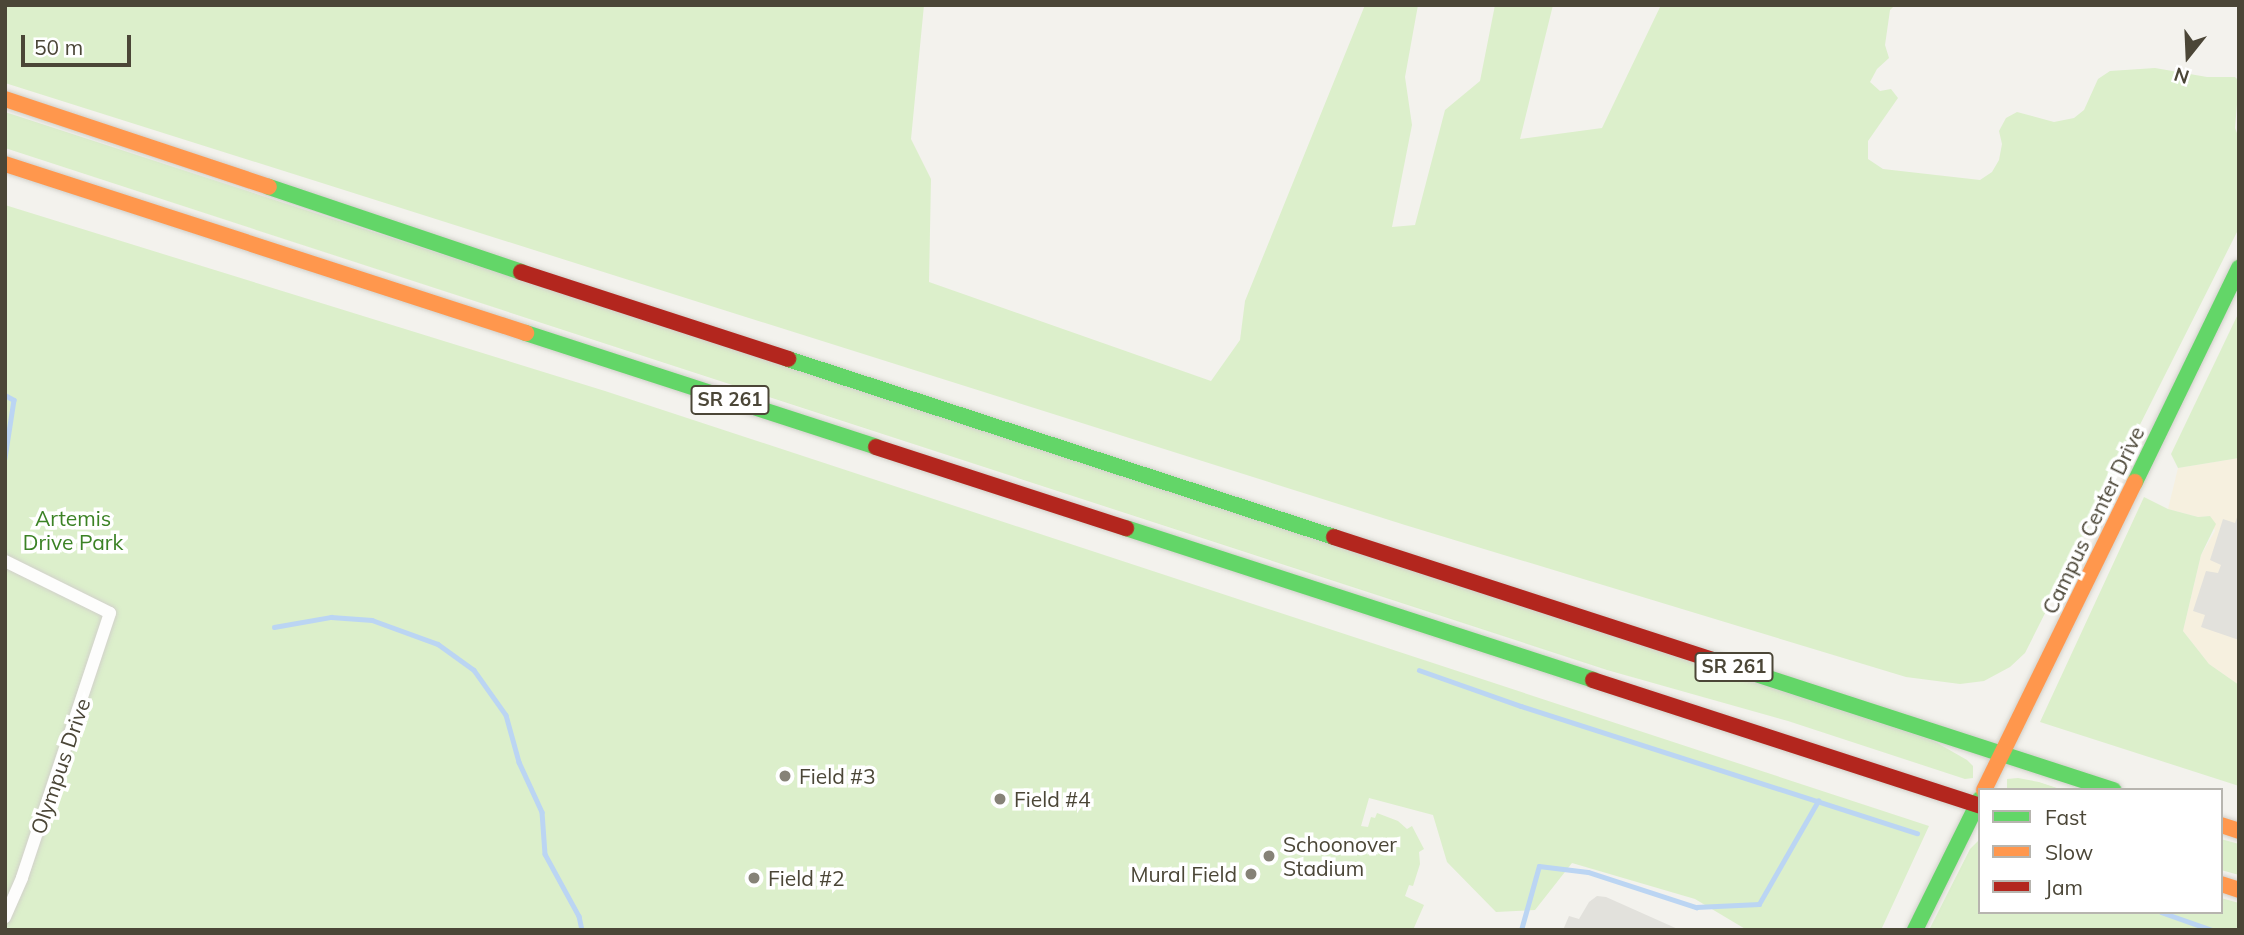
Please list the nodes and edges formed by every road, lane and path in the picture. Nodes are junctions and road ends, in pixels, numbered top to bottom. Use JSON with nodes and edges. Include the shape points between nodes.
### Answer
{"nodes":[{"id":1,"x":5,"y":99,"type":"edge"},
{"id":2,"x":5,"y":164,"type":"edge"},
{"id":3,"x":2239,"y":268,"type":"edge"},
{"id":4,"x":5,"y":561,"type":"edge"},
{"id":5,"x":2002,"y":754,"type":"junction"},
{"id":6,"x":1986,"y":788,"type":"edge"},
{"id":7,"x":2107,"y":788,"type":"edge"},
{"id":8,"x":1978,"y":799,"type":"edge"},
{"id":9,"x":1978,"y":804,"type":"edge"},
{"id":10,"x":5,"y":917,"type":"edge"},
{"id":11,"x":1915,"y":930,"type":"edge"}],
"edges":[{"from":1,"to":5,"type":"main road","number":"SR 261"},
{"from":2,"to":8,"type":"main road","number":"SR 261"},
{"from":3,"to":5,"type":"main road","name":"Campus Center Drive"},
{"from":4,"to":10,"type":"street","name":"Olympus Drive","via":[[110,613]]},
{"from":5,"to":6,"type":"main road","name":"Campus Center Drive"},
{"from":5,"to":7,"type":"main road","number":"SR 261"},
{"from":9,"to":11,"type":"main road","name":"Campus Center Drive"}]}
